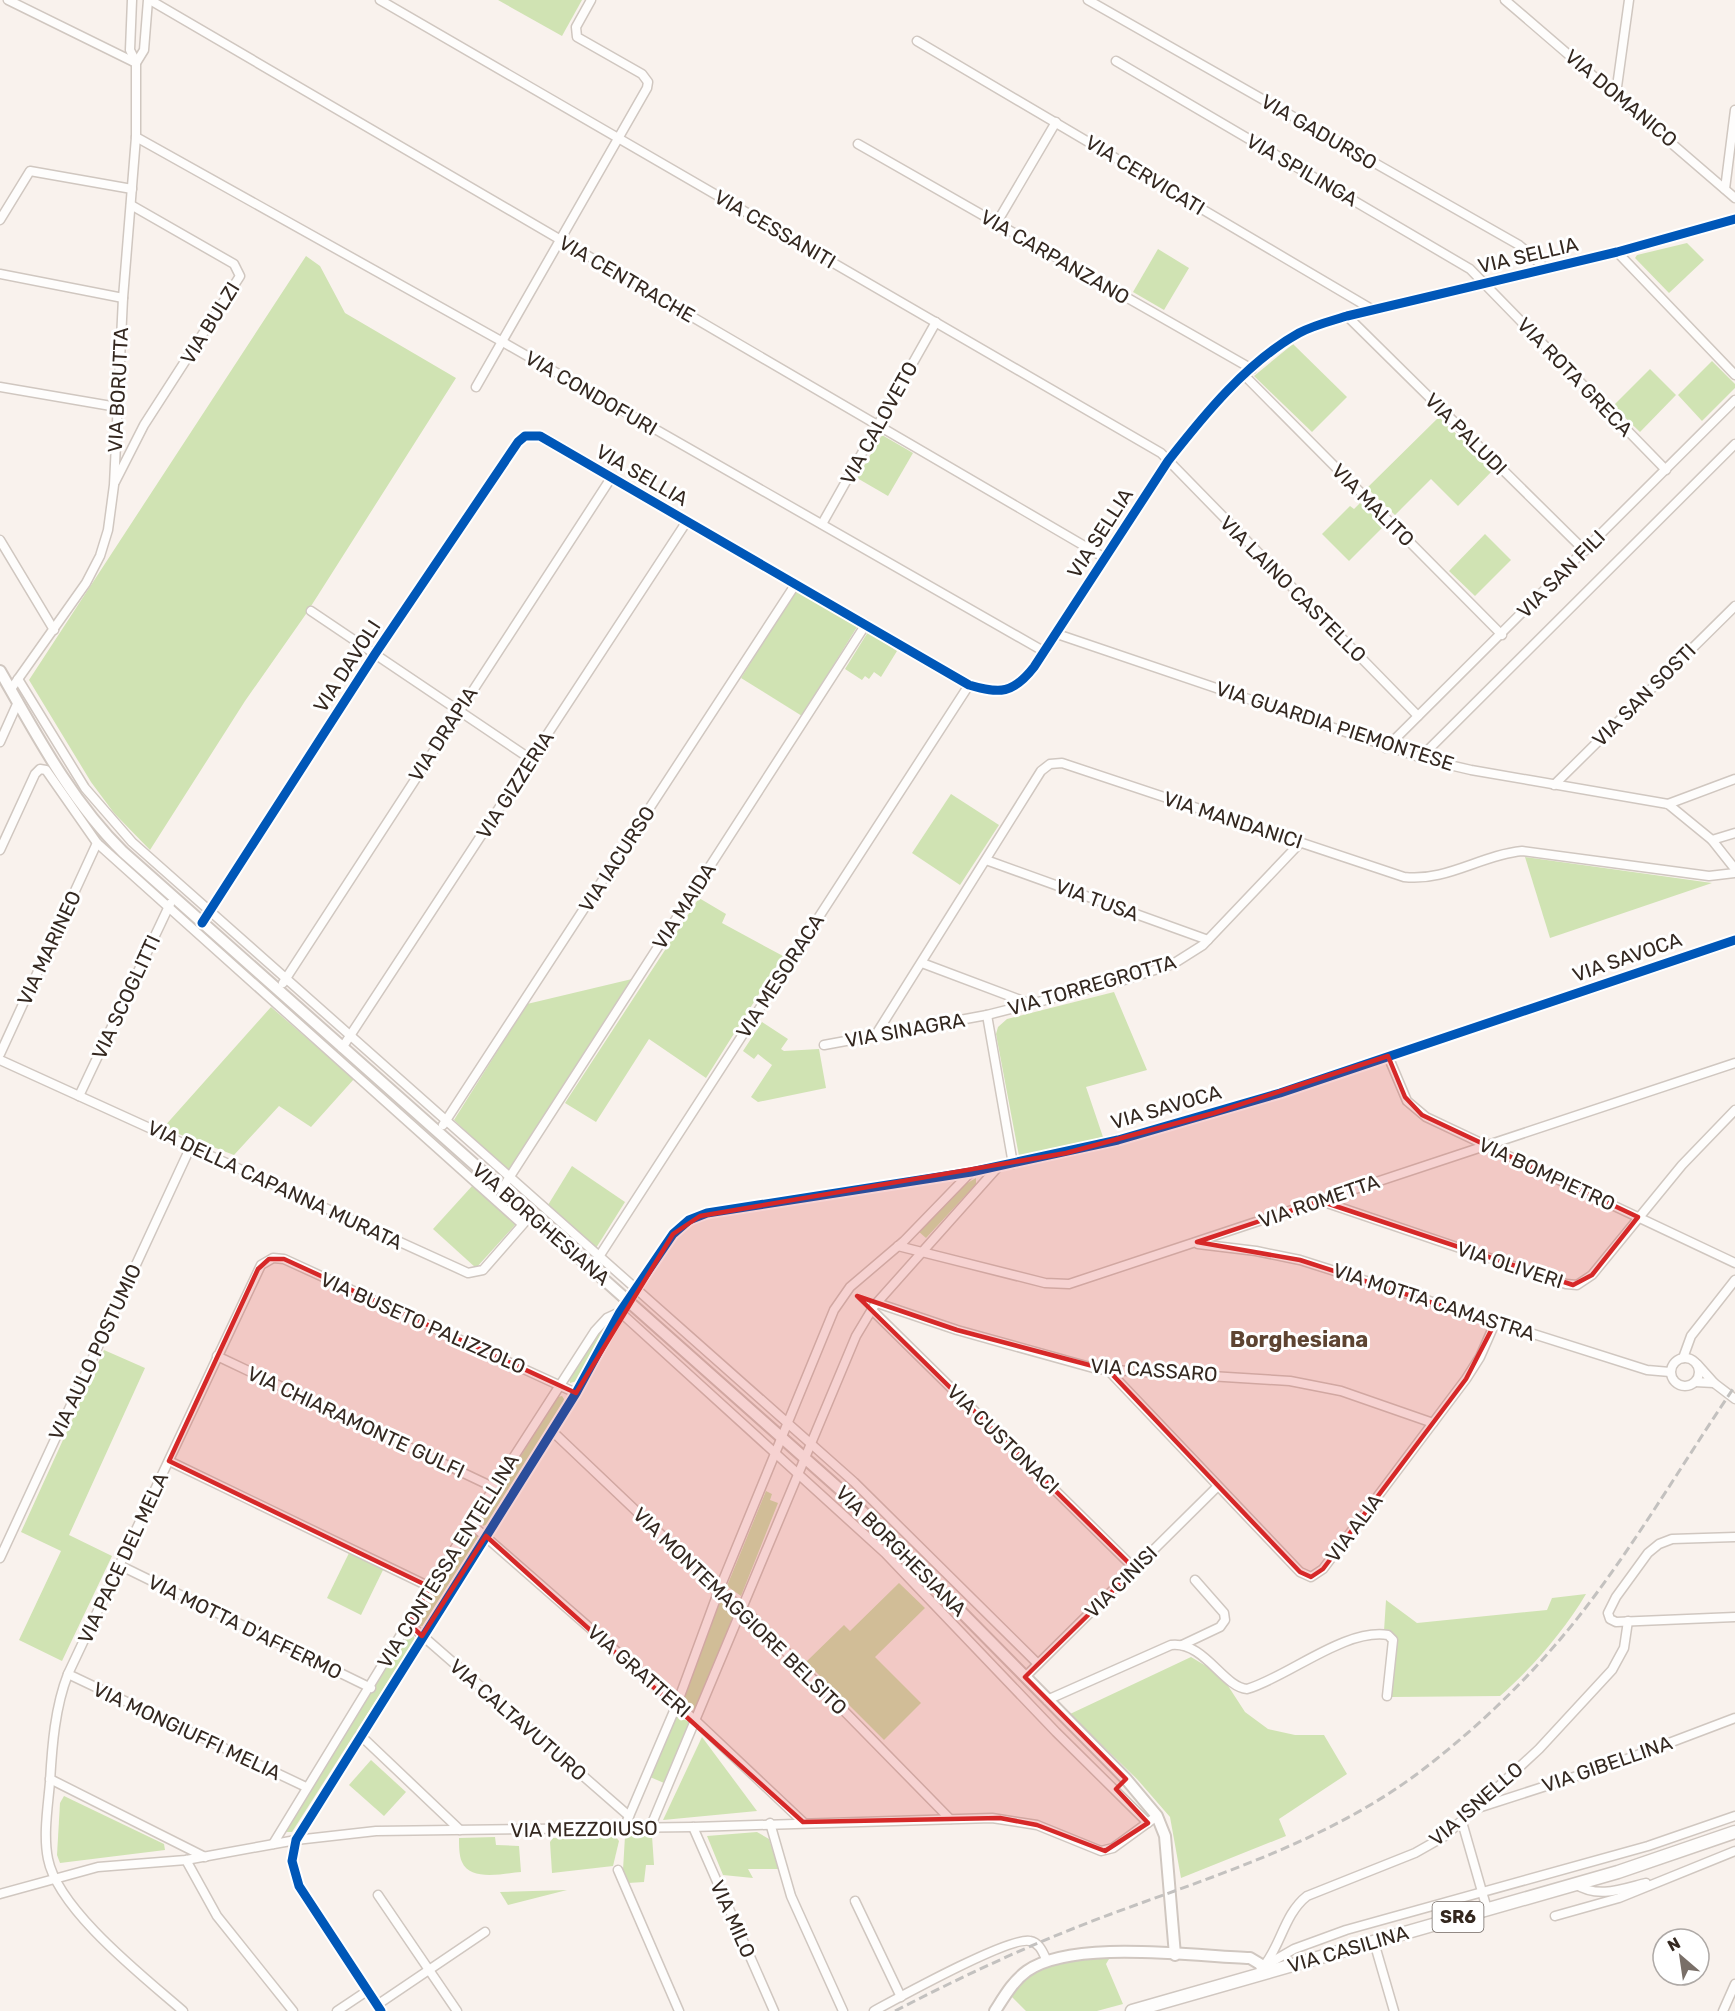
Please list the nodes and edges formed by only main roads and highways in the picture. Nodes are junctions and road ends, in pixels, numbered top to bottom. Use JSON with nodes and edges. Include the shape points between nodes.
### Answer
{"nodes":[{"id":1,"x":1735,"y":1832,"type":"edge"},
{"id":2,"x":1132,"y":2011,"type":"edge"}],
"edges":[{"from":1,"to":2,"type":"main road","name":"VIA CASILINA","number":"SR6","via":[[1668,1857],[1374,1942],[1264,1969]]}]}
